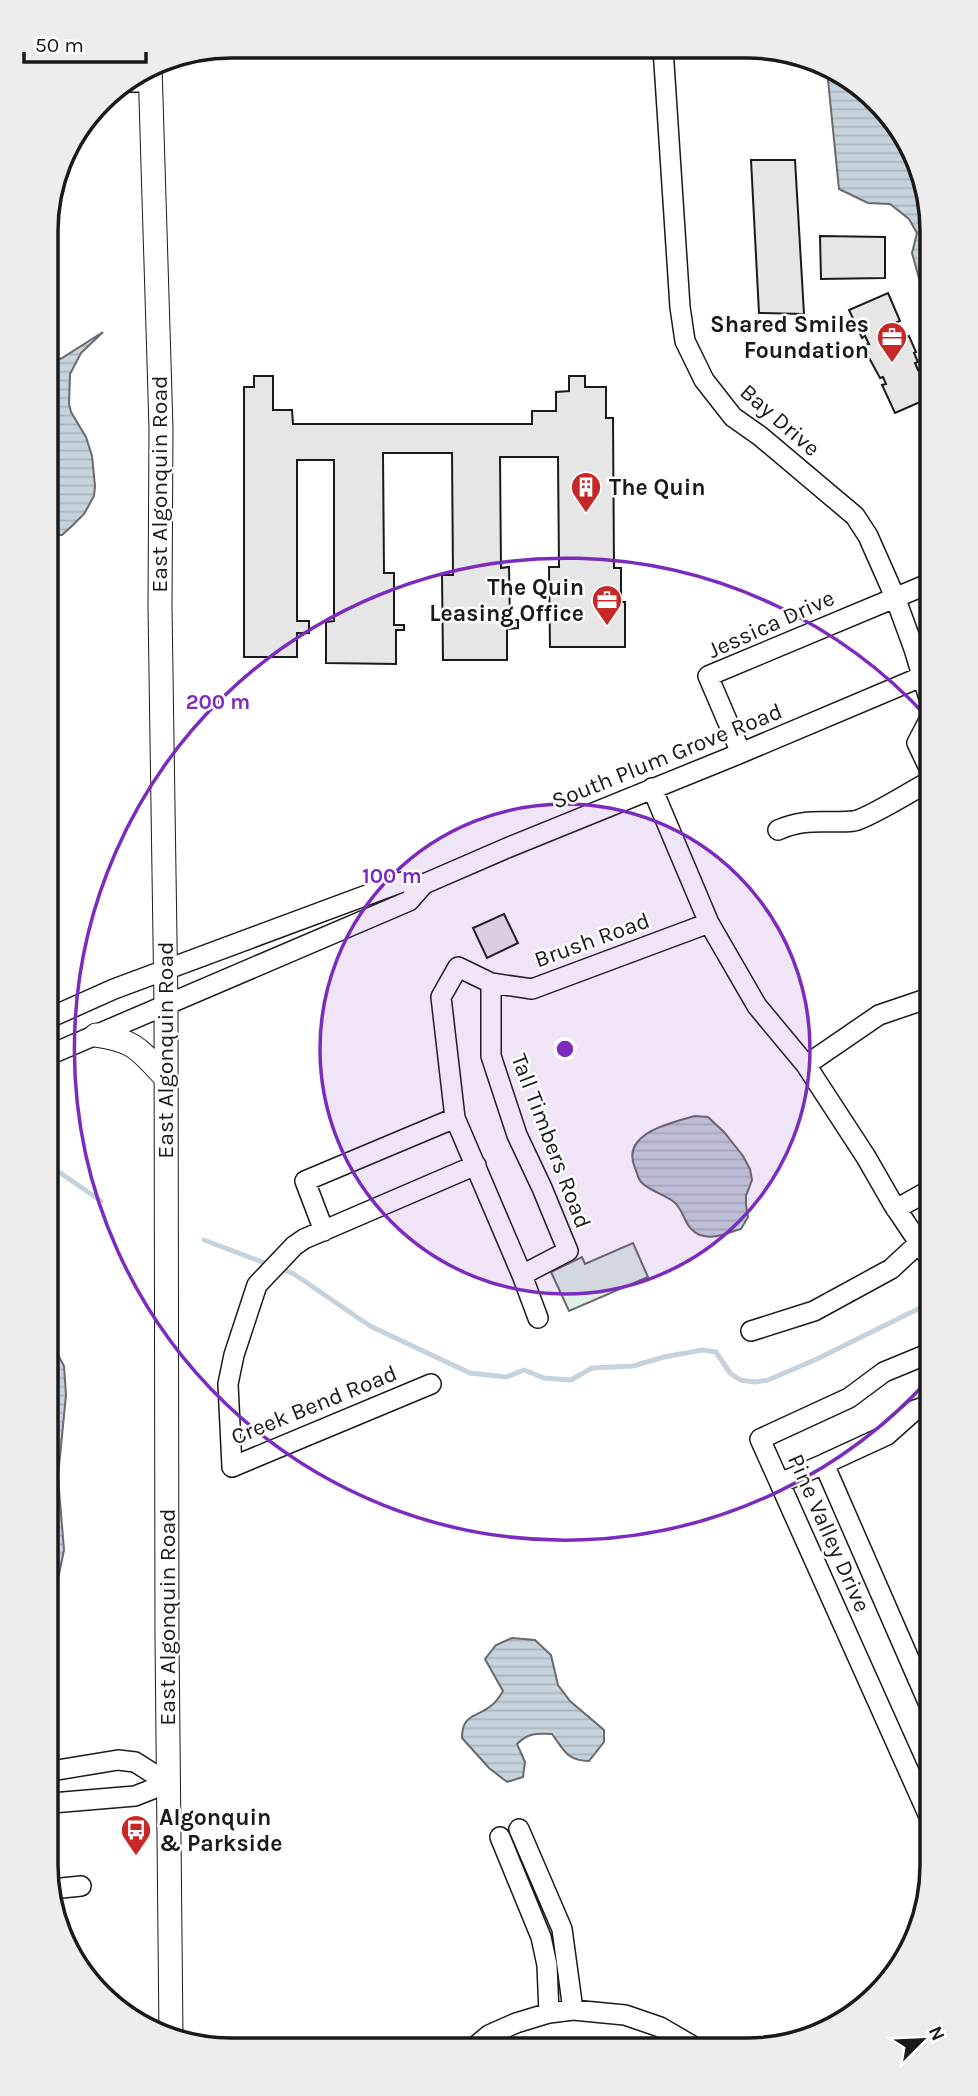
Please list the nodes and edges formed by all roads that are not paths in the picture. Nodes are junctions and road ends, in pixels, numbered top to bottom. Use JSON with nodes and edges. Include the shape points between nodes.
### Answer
{"nodes":[{"id":1,"x":664,"y":58,"type":"edge"},
{"id":2,"x":150,"y":78,"type":"edge"},
{"id":3,"x":920,"y":587,"type":"edge"},
{"id":4,"x":895,"y":597,"type":"junction"},
{"id":5,"x":920,"y":666,"type":"edge"},
{"id":6,"x":920,"y":684,"type":"edge"},
{"id":7,"x":741,"y":753,"type":"junction"},
{"id":8,"x":920,"y":786,"type":"edge"},
{"id":9,"x":652,"y":788,"type":"junction"},
{"id":10,"x":778,"y":830,"type":"dead end"},
{"id":11,"x":424,"y":884,"type":"junction"},
{"id":12,"x":709,"y":923,"type":"junction"},
{"id":13,"x":165,"y":970,"type":"junction"},
{"id":14,"x":491,"y":983,"type":"junction"},
{"id":15,"x":920,"y":1001,"type":"edge"},
{"id":16,"x":166,"y":1005,"type":"junction"},
{"id":17,"x":58,"y":1014,"type":"edge"},
{"id":18,"x":96,"y":1035,"type":"junction"},
{"id":19,"x":58,"y":1051,"type":"edge"},
{"id":20,"x":806,"y":1065,"type":"junction"},
{"id":21,"x":165,"y":1077,"type":"junction"},
{"id":22,"x":455,"y":1118,"type":"junction"},
{"id":23,"x":476,"y":1165,"type":"junction"},
{"id":24,"x":920,"y":1196,"type":"edge"},
{"id":25,"x":896,"y":1209,"type":"junction"},
{"id":26,"x":324,"y":1231,"type":"junction"},
{"id":27,"x":920,"y":1239,"type":"edge"},
{"id":28,"x":920,"y":1251,"type":"edge"},
{"id":29,"x":522,"y":1275,"type":"junction"},
{"id":30,"x":538,"y":1318,"type":"dead end"},
{"id":31,"x":751,"y":1331,"type":"dead end"},
{"id":32,"x":920,"y":1357,"type":"edge"},
{"id":33,"x":432,"y":1384,"type":"dead end"},
{"id":34,"x":920,"y":1408,"type":"edge"},
{"id":35,"x":824,"y":1464,"type":"junction"},
{"id":36,"x":780,"y":1483,"type":"junction"},
{"id":37,"x":920,"y":1682,"type":"edge"},
{"id":38,"x":58,"y":1771,"type":"edge"},
{"id":39,"x":168,"y":1783,"type":"junction"},
{"id":40,"x":920,"y":1796,"type":"edge"},
{"id":41,"x":58,"y":1802,"type":"edge"},
{"id":42,"x":519,"y":1829,"type":"dead end"},
{"id":43,"x":500,"y":1837,"type":"dead end"},
{"id":44,"x":81,"y":1886,"type":"dead end"},
{"id":45,"x":59,"y":1888,"type":"edge"},
{"id":46,"x":573,"y":2010,"type":"junction"},
{"id":47,"x":549,"y":2013,"type":"junction"},
{"id":48,"x":171,"y":2027,"type":"edge"},
{"id":49,"x":485,"y":2038,"type":"edge"},
{"id":50,"x":679,"y":2038,"type":"edge"}],
"edges":[{"from":1,"to":4,"type":"street","name":"Bay Drive","via":[[685,341],[704,380],[733,417],[855,516]]},
{"from":2,"to":13,"type":"main road","name":"East Algonquin Road","via":[[161,428]]},
{"from":3,"to":4,"type":"street","name":"Jessica Drive"},
{"from":4,"to":5,"type":"street","name":"Bay Drive"},
{"from":4,"to":7,"type":"street","name":"Jessica Drive","via":[[708,676]]},
{"from":6,"to":7,"type":"street","name":"South Plum Grove Road"},
{"from":7,"to":9,"type":"street","name":"South Plum Grove Road"},
{"from":8,"to":10,"type":"street","via":[[858,821],[808,821]]},
{"from":9,"to":11,"type":"street","name":"South Plum Grove Road"},
{"from":9,"to":12,"type":"street"},
{"from":11,"to":13,"type":"street","name":"South Plum Grove Road","via":[[402,882]]},
{"from":11,"to":16,"type":"street","name":"South Plum Grove Road","via":[[409,901]]},
{"from":12,"to":14,"type":"street","name":"Brush Road","via":[[532,989]]},
{"from":12,"to":20,"type":"street","via":[[757,1006]]},
{"from":13,"to":16,"type":"main road","name":"East Algonquin Road"},
{"from":13,"to":17,"type":"street","name":"South Plum Grove Road"},
{"from":14,"to":22,"type":"street","via":[[458,967],[441,997]]},
{"from":14,"to":29,"type":"street","name":"Tall Timbers Road","via":[[491,1056],[517,1135],[568,1251]]},
{"from":15,"to":20,"type":"street","via":[[879,1015]]},
{"from":16,"to":18,"type":"street","name":"South Plum Grove Road"},
{"from":16,"to":21,"type":"main road","name":"East Algonquin Road"},
{"from":18,"to":19,"type":"street","name":"South Plum Grove Road"},
{"from":18,"to":21,"type":"main road","via":[[137,1047]]},
{"from":20,"to":25,"type":"street"},
{"from":21,"to":39,"type":"main road","name":"East Algonquin Road"},
{"from":22,"to":23,"type":"street"},
{"from":22,"to":26,"type":"street","via":[[304,1181]]},
{"from":23,"to":26,"type":"street","name":"Creek Bend Road"},
{"from":23,"to":29,"type":"street"},
{"from":24,"to":25,"type":"street"},
{"from":25,"to":27,"type":"street"},
{"from":26,"to":33,"type":"street","name":"Creek Bend Road","via":[[294,1245],[257,1285],[228,1384],[232,1467]]},
{"from":28,"to":31,"type":"street","via":[[814,1311]]},
{"from":29,"to":30,"type":"street"},
{"from":32,"to":36,"type":"street","name":"Pine Valley Drive","via":[[884,1372],[849,1398],[760,1439]]},
{"from":34,"to":35,"type":"street","name":"Pine Valley Drive","via":[[887,1435]]},
{"from":35,"to":36,"type":"street"},
{"from":35,"to":37,"type":"street","name":"Pine Valley Drive"},
{"from":36,"to":40,"type":"street","name":"Pine Valley Drive"},
{"from":38,"to":39,"type":"street","via":[[118,1760],[135,1762]]},
{"from":39,"to":41,"type":"street","via":[[135,1796]]},
{"from":39,"to":48,"type":"main road","name":"East Algonquin Road"},
{"from":42,"to":46,"type":"street","via":[[562,1929]]},
{"from":43,"to":47,"type":"street","via":[[541,1937]]},
{"from":44,"to":45,"type":"street"},
{"from":46,"to":47,"type":"street"},
{"from":46,"to":50,"type":"street","via":[[625,2015]]},
{"from":47,"to":49,"type":"street"}]}
